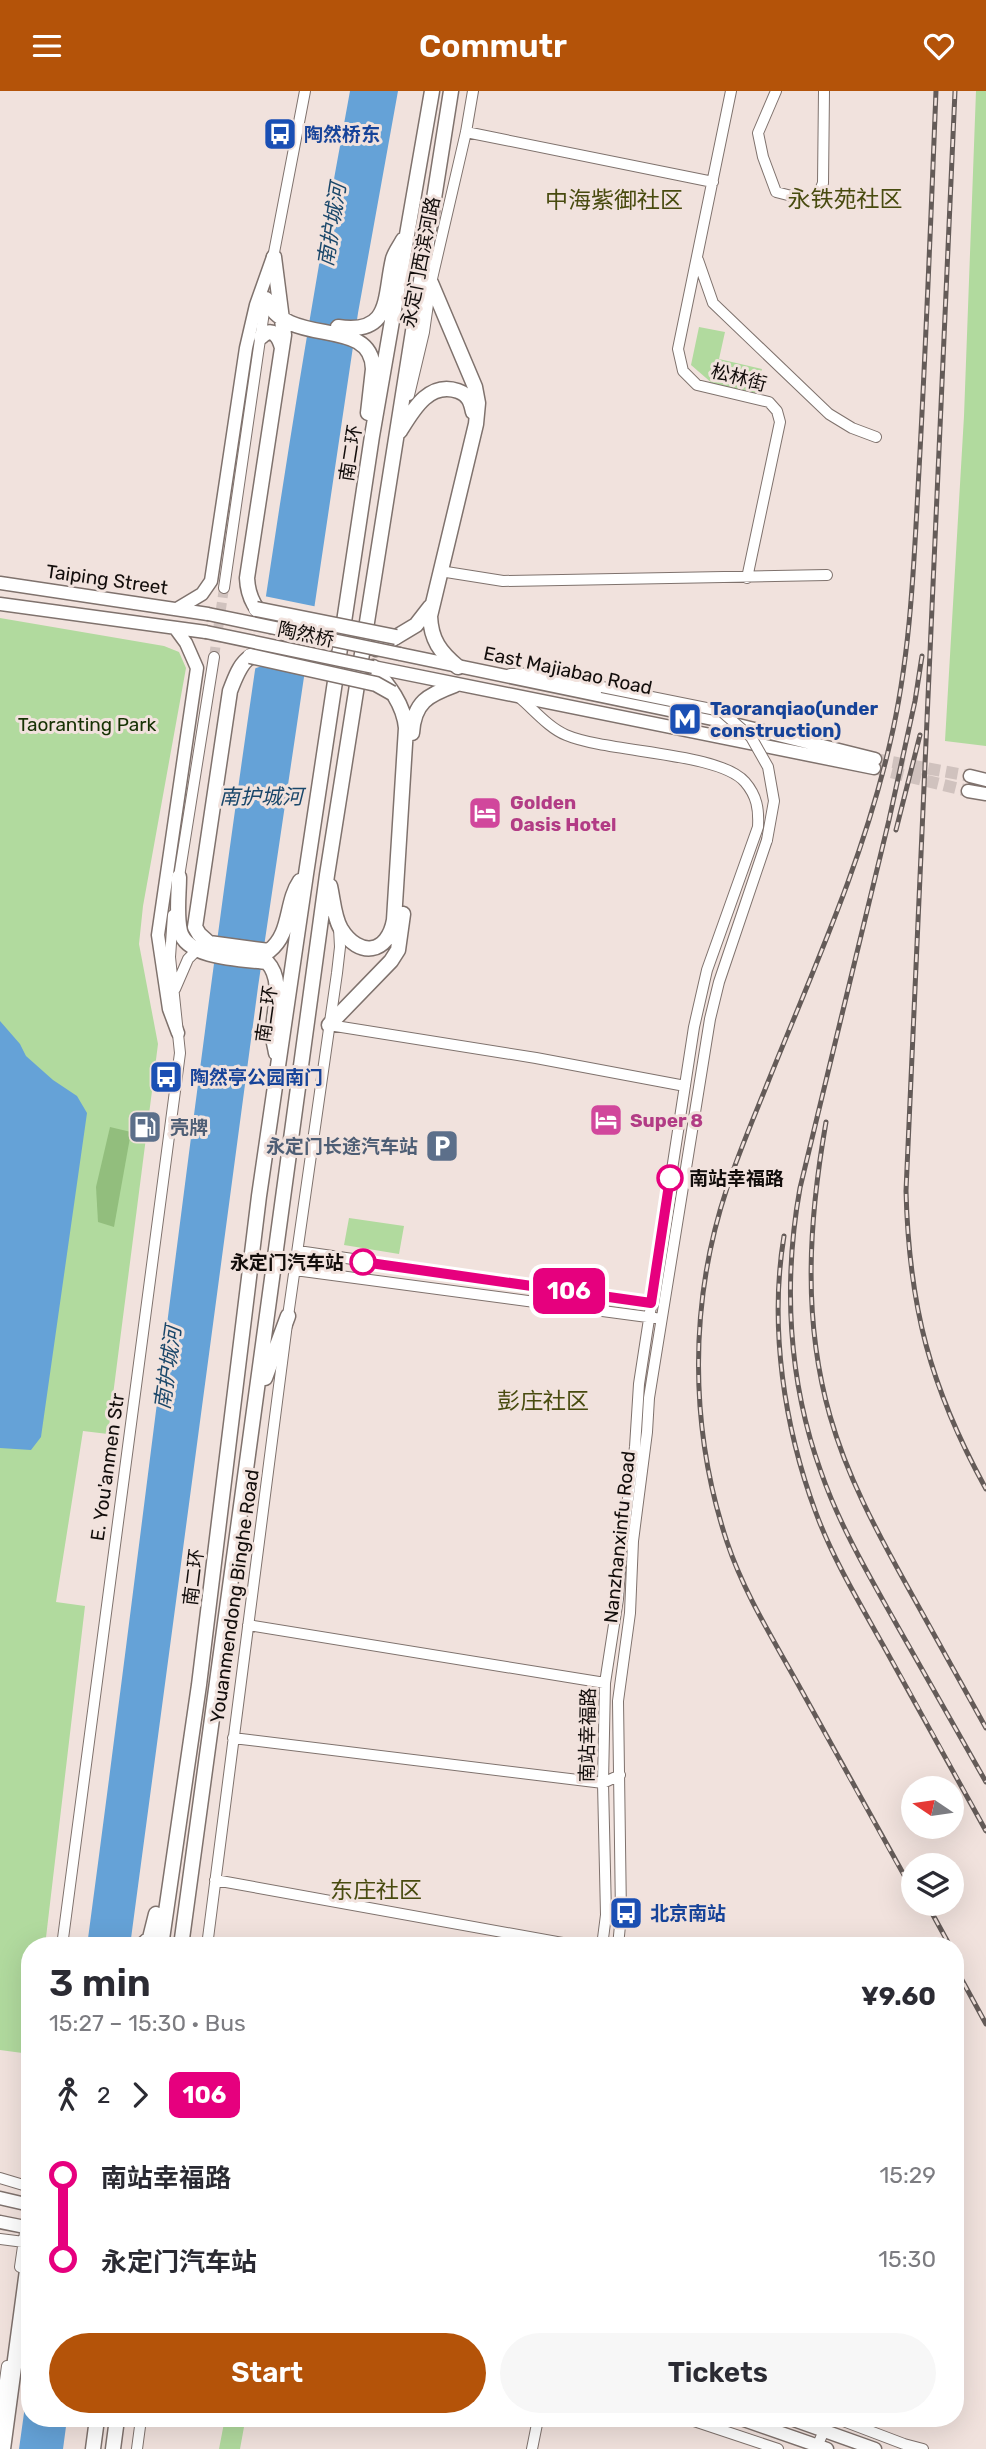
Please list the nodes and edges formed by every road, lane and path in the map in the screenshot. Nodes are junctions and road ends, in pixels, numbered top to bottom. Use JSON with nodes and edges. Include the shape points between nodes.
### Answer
{"nodes":[{"id":1,"x":305,"y":91,"type":"edge"},
{"id":2,"x":432,"y":91,"type":"edge"},
{"id":3,"x":452,"y":91,"type":"edge"},
{"id":4,"x":473,"y":91,"type":"edge"},
{"id":5,"x":731,"y":91,"type":"edge"},
{"id":6,"x":778,"y":91,"type":"edge"},
{"id":7,"x":786,"y":91,"type":"edge"},
{"id":8,"x":824,"y":91,"type":"edge"},
{"id":9,"x":466,"y":132,"type":"junction"},
{"id":10,"x":713,"y":182,"type":"junction"},
{"id":11,"x":408,"y":232,"type":"junction"},
{"id":12,"x":274,"y":257,"type":"junction"},
{"id":13,"x":697,"y":259,"type":"junction"},
{"id":14,"x":431,"y":283,"type":"junction"},
{"id":15,"x":272,"y":299,"type":"junction"},
{"id":16,"x":280,"y":318,"type":"junction"},
{"id":17,"x":300,"y":326,"type":"junction"},
{"id":18,"x":261,"y":337,"type":"junction"},
{"id":19,"x":282,"y":349,"type":"junction"},
{"id":20,"x":476,"y":423,"type":"junction"},
{"id":21,"x":372,"y":436,"type":"junction"},
{"id":22,"x":877,"y":437,"type":"dead end"},
{"id":23,"x":396,"y":438,"type":"junction"},
{"id":24,"x":440,"y":571,"type":"junction"},
{"id":25,"x":827,"y":575,"type":"dead end"},
{"id":26,"x":747,"y":578,"type":"junction"},
{"id":27,"x":0,"y":583,"type":"edge"},
{"id":28,"x":224,"y":589,"type":"tunnel mouth"},
{"id":29,"x":0,"y":604,"type":"edge"},
{"id":30,"x":431,"y":606,"type":"junction"},
{"id":31,"x":177,"y":609,"type":"junction"},
{"id":32,"x":256,"y":609,"type":"junction"},
{"id":33,"x":208,"y":614,"type":"joint"},
{"id":34,"x":271,"y":626,"type":"junction"},
{"id":35,"x":175,"y":628,"type":"junction"},
{"id":36,"x":206,"y":632,"type":"joint"},
{"id":37,"x":396,"y":637,"type":"junction"},
{"id":38,"x":280,"y":648,"type":"junction"},
{"id":39,"x":376,"y":649,"type":"junction"},
{"id":40,"x":400,"y":655,"type":"joint"},
{"id":41,"x":250,"y":656,"type":"junction"},
{"id":42,"x":214,"y":657,"type":"tunnel mouth"},
{"id":43,"x":373,"y":667,"type":"junction"},
{"id":44,"x":458,"y":667,"type":"junction"},
{"id":45,"x":492,"y":674,"type":"junction"},
{"id":46,"x":455,"y":685,"type":"junction"},
{"id":47,"x":392,"y":693,"type":"junction"},
{"id":48,"x":517,"y":695,"type":"junction"},
{"id":49,"x":874,"y":763,"type":"joint"},
{"id":50,"x":970,"y":776,"type":"tunnel mouth"},
{"id":51,"x":986,"y":780,"type":"edge"},
{"id":52,"x":968,"y":791,"type":"tunnel mouth"},
{"id":53,"x":986,"y":795,"type":"edge"},
{"id":54,"x":306,"y":874,"type":"junction"},
{"id":55,"x":327,"y":874,"type":"junction"},
{"id":56,"x":179,"y":877,"type":"junction"},
{"id":57,"x":339,"y":927,"type":"junction"},
{"id":58,"x":204,"y":949,"type":"junction"},
{"id":59,"x":268,"y":957,"type":"junction"},
{"id":60,"x":174,"y":993,"type":"junction"},
{"id":61,"x":329,"y":1025,"type":"junction"},
{"id":62,"x":178,"y":1033,"type":"junction"},
{"id":63,"x":278,"y":1062,"type":"junction"},
{"id":64,"x":685,"y":1086,"type":"junction"},
{"id":65,"x":298,"y":1251,"type":"junction"},
{"id":66,"x":295,"y":1270,"type":"junction"},
{"id":67,"x":651,"y":1303,"type":"junction"},
{"id":68,"x":664,"y":1305,"type":"junction"},
{"id":69,"x":288,"y":1316,"type":"junction"},
{"id":70,"x":649,"y":1317,"type":"junction"},
{"id":71,"x":662,"y":1319,"type":"junction"},
{"id":72,"x":256,"y":1402,"type":"junction"},
{"id":73,"x":248,"y":1625,"type":"junction"},
{"id":74,"x":606,"y":1683,"type":"junction"},
{"id":75,"x":233,"y":1738,"type":"junction"},
{"id":76,"x":621,"y":1775,"type":"junction"},
{"id":77,"x":603,"y":1783,"type":"junction"},
{"id":78,"x":175,"y":1842,"type":"junction"},
{"id":79,"x":215,"y":1880,"type":"junction"},
{"id":80,"x":63,"y":1937,"type":"edge"},
{"id":81,"x":149,"y":1937,"type":"edge"},
{"id":82,"x":162,"y":1937,"type":"edge"},
{"id":83,"x":182,"y":1937,"type":"edge"},
{"id":84,"x":208,"y":1937,"type":"edge"},
{"id":85,"x":529,"y":1937,"type":"edge"},
{"id":86,"x":603,"y":1937,"type":"edge"},
{"id":87,"x":619,"y":1937,"type":"edge"},
{"id":88,"x":0,"y":2178,"type":"edge"},
{"id":89,"x":21,"y":2184,"type":"edge"},
{"id":90,"x":0,"y":2198,"type":"edge"},
{"id":91,"x":21,"y":2201,"type":"edge"},
{"id":92,"x":0,"y":2222,"type":"edge"},
{"id":93,"x":21,"y":2226,"type":"edge"},
{"id":94,"x":0,"y":2239,"type":"edge"},
{"id":95,"x":21,"y":2244,"type":"edge"},
{"id":96,"x":21,"y":2283,"type":"edge"},
{"id":97,"x":21,"y":2296,"type":"edge"},
{"id":98,"x":0,"y":2417,"type":"edge"},
{"id":99,"x":95,"y":2427,"type":"edge"},
{"id":100,"x":116,"y":2427,"type":"edge"},
{"id":101,"x":140,"y":2427,"type":"edge"},
{"id":102,"x":536,"y":2427,"type":"edge"},
{"id":103,"x":712,"y":2427,"type":"edge"},
{"id":104,"x":763,"y":2427,"type":"edge"},
{"id":105,"x":812,"y":2427,"type":"edge"},
{"id":106,"x":825,"y":2427,"type":"edge"},
{"id":107,"x":859,"y":2427,"type":"edge"},
{"id":108,"x":823,"y":2431,"type":"junction"},
{"id":109,"x":820,"y":2448,"type":"edge"},
{"id":110,"x":3,"y":2449,"type":"edge"},
{"id":111,"x":91,"y":2449,"type":"edge"},
{"id":112,"x":113,"y":2449,"type":"edge"},
{"id":113,"x":137,"y":2449,"type":"edge"},
{"id":114,"x":532,"y":2449,"type":"edge"},
{"id":115,"x":778,"y":2449,"type":"edge"},
{"id":116,"x":875,"y":2449,"type":"edge"},
{"id":117,"x":923,"y":2449,"type":"edge"}],
"edges":[{"from":1,"to":12,"type":"street"},
{"from":2,"to":11,"type":"highway","name":"南二环"},
{"from":3,"to":23,"type":"highway","name":"南二环"},
{"from":4,"to":9,"type":"street","name":"永定门西滨河路"},
{"from":5,"to":10,"type":"street","name":"松林街"},
{"from":6,"to":7,"type":"street"},
{"from":6,"to":8,"type":"street","via":[[758,133],[763,157],[776,193],[815,202],[823,183]]},
{"from":9,"to":10,"type":"street"},
{"from":9,"to":14,"type":"street","name":"永定门西滨河路"},
{"from":10,"to":13,"type":"street","name":"松林街"},
{"from":11,"to":17,"type":"highway","via":[[394,256],[380,318],[352,329]]},
{"from":11,"to":21,"type":"highway","name":"南二环"},
{"from":12,"to":15,"type":"highway"},
{"from":12,"to":31,"type":"main road","via":[[246,348],[211,581],[202,594]]},
{"from":13,"to":22,"type":"street","via":[[713,303],[829,414]]},
{"from":13,"to":26,"type":"street","name":"松林街","via":[[678,349],[683,371],[697,385],[769,402],[780,422]]},
{"from":14,"to":20,"type":"highway","via":[[475,387]]},
{"from":14,"to":23,"type":"street","name":"永定门西滨河路","via":[[416,371]]},
{"from":15,"to":16,"type":"highway"},
{"from":15,"to":17,"type":"highway"},
{"from":15,"to":18,"type":"street"},
{"from":16,"to":17,"type":"highway"},
{"from":16,"to":19,"type":"highway"},
{"from":17,"to":19,"type":"highway"},
{"from":17,"to":21,"type":"highway","via":[[350,338],[367,348],[373,362],[368,409]]},
{"from":18,"to":19,"type":"highway","via":[[275,334]]},
{"from":18,"to":28,"type":"street"},
{"from":19,"to":32,"type":"highway","via":[[247,578],[248,595]]},
{"from":20,"to":23,"type":"highway","via":[[471,400],[451,389],[438,389],[423,398]]},
{"from":20,"to":24,"type":"highway"},
{"from":21,"to":54,"type":"highway","name":"南二环"},
{"from":23,"to":55,"type":"highway","name":"南二环"},
{"from":24,"to":26,"type":"street","via":[[503,581]]},
{"from":24,"to":30,"type":"highway"},
{"from":25,"to":26,"type":"street"},
{"from":27,"to":31,"type":"main road","name":"Taiping Street"},
{"from":29,"to":35,"type":"main road","name":"Taiping Street"},
{"from":30,"to":37,"type":"highway","via":[[416,625]]},
{"from":30,"to":44,"type":"highway","via":[[432,636]]},
{"from":31,"to":33,"type":"main road","name":"Taiping Street"},
{"from":32,"to":34,"type":"highway","bridge":true},
{"from":32,"to":37,"type":"highway","bridge":true},
{"from":33,"to":34,"type":"main road","name":"陶然桥","bridge":true},
{"from":34,"to":39,"type":"main road","name":"陶然桥","bridge":true},
{"from":35,"to":36,"type":"main road","name":"Taiping Street"},
{"from":35,"to":62,"type":"main road","via":[[197,668],[158,935]]},
{"from":36,"to":38,"type":"main road","name":"陶然桥","bridge":true},
{"from":37,"to":39,"type":"highway","bridge":true},
{"from":38,"to":41,"type":"highway","bridge":true},
{"from":38,"to":43,"type":"main road","name":"陶然桥","bridge":true},
{"from":39,"to":40,"type":"main road","name":"陶然桥","bridge":true},
{"from":40,"to":44,"type":"main road","name":"East Majiabao Road"},
{"from":41,"to":47,"type":"highway","bridge":true,"via":[[376,684]]},
{"from":41,"to":58,"type":"highway","via":[[230,691],[195,927]]},
{"from":42,"to":56,"type":"street","name":"E. You'anmen Str"},
{"from":43,"to":46,"type":"main road","name":"陶然桥"},
{"from":43,"to":47,"type":"highway","bridge":true},
{"from":44,"to":45,"type":"main road","name":"East Majiabao Road"},
{"from":45,"to":49,"type":"main road","name":"East Majiabao Road","via":[[722,721]]},
{"from":45,"to":68,"type":"street","name":"Nanzhanxinfu Road","bridge":true,"via":[[538,673],[721,711],[751,737],[768,767],[774,801],[767,839],[710,1019]]},
{"from":46,"to":48,"type":"main road","name":"陶然桥"},
{"from":46,"to":61,"type":"highway","via":[[433,693],[417,708],[413,719],[398,950]]},
{"from":47,"to":57,"type":"highway","via":[[405,714],[406,728],[393,929],[381,946],[363,948],[352,944]]},
{"from":48,"to":49,"type":"main road","name":"陶然桥"},
{"from":48,"to":64,"type":"street","name":"南站幸福路","via":[[563,734],[712,764],[744,780],[755,797],[758,827],[707,970]]},
{"from":50,"to":51,"type":"main road"},
{"from":52,"to":53,"type":"main road"},
{"from":54,"to":59,"type":"highway","via":[[297,885],[282,935]]},
{"from":54,"to":63,"type":"highway","name":"南二环"},
{"from":55,"to":57,"type":"highway"},
{"from":55,"to":72,"type":"highway","name":"南二环"},
{"from":56,"to":58,"type":"highway","via":[[180,932],[184,940]]},
{"from":56,"to":60,"type":"street","name":"E. You'anmen Str","via":[[170,936]]},
{"from":57,"to":61,"type":"street","name":"Youanmendong Binghe Road"},
{"from":58,"to":59,"type":"highway"},
{"from":58,"to":60,"type":"street","via":[[188,960]]},
{"from":59,"to":63,"type":"highway","via":[[277,991],[272,1034]]},
{"from":60,"to":62,"type":"street","name":"E. You'anmen Str"},
{"from":61,"to":64,"type":"street"},
{"from":61,"to":65,"type":"street","name":"Youanmendong Binghe Road"},
{"from":62,"to":80,"type":"street","name":"E. You'anmen Str","via":[[180,1053]]},
{"from":63,"to":78,"type":"highway","name":"南二环"},
{"from":64,"to":67,"type":"street","name":"南站幸福路"},
{"from":65,"to":66,"type":"street","name":"Youanmendong Binghe Road"},
{"from":65,"to":67,"type":"street"},
{"from":66,"to":69,"type":"street","name":"Youanmendong Binghe Road"},
{"from":66,"to":70,"type":"street"},
{"from":67,"to":68,"type":"street"},
{"from":67,"to":70,"type":"street","name":"南站幸福路"},
{"from":68,"to":71,"type":"street","name":"Nanzhanxinfu Road"},
{"from":69,"to":72,"type":"highway"},
{"from":69,"to":73,"type":"street","name":"Youanmendong Binghe Road"},
{"from":70,"to":71,"type":"street"},
{"from":70,"to":74,"type":"street","name":"南站幸福路"},
{"from":71,"to":76,"type":"street","name":"Nanzhanxinfu Road","via":[[649,1398],[630,1613],[620,1674]]},
{"from":72,"to":83,"type":"highway","name":"南二环"},
{"from":73,"to":74,"type":"street"},
{"from":73,"to":75,"type":"street","name":"Youanmendong Binghe Road"},
{"from":74,"to":77,"type":"street","name":"南站幸福路"},
{"from":75,"to":77,"type":"street"},
{"from":75,"to":79,"type":"street","name":"Youanmendong Binghe Road"},
{"from":76,"to":77,"type":"street"},
{"from":76,"to":87,"type":"street","name":"南站幸福路"},
{"from":77,"to":86,"type":"street","name":"南站幸福路"},
{"from":78,"to":81,"type":"highway","via":[[163,1869]]},
{"from":78,"to":82,"type":"highway","name":"南二环"},
{"from":79,"to":84,"type":"street","name":"Youanmendong Binghe Road"},
{"from":79,"to":85,"type":"street"},
{"from":88,"to":89,"type":"street"},
{"from":90,"to":91,"type":"main road"},
{"from":92,"to":93,"type":"main road"},
{"from":94,"to":95,"type":"street"},
{"from":96,"to":98,"type":"street"},
{"from":97,"to":110,"type":"highway"},
{"from":99,"to":111,"type":"highway"},
{"from":100,"to":112,"type":"highway"},
{"from":101,"to":113,"type":"street"},
{"from":102,"to":114,"type":"street"},
{"from":103,"to":115,"type":"street"},
{"from":104,"to":109,"type":"main road"},
{"from":105,"to":108,"type":"main road"},
{"from":106,"to":108,"type":"street"},
{"from":107,"to":117,"type":"street"},
{"from":108,"to":109,"type":"street"},
{"from":108,"to":116,"type":"main road"}]}
